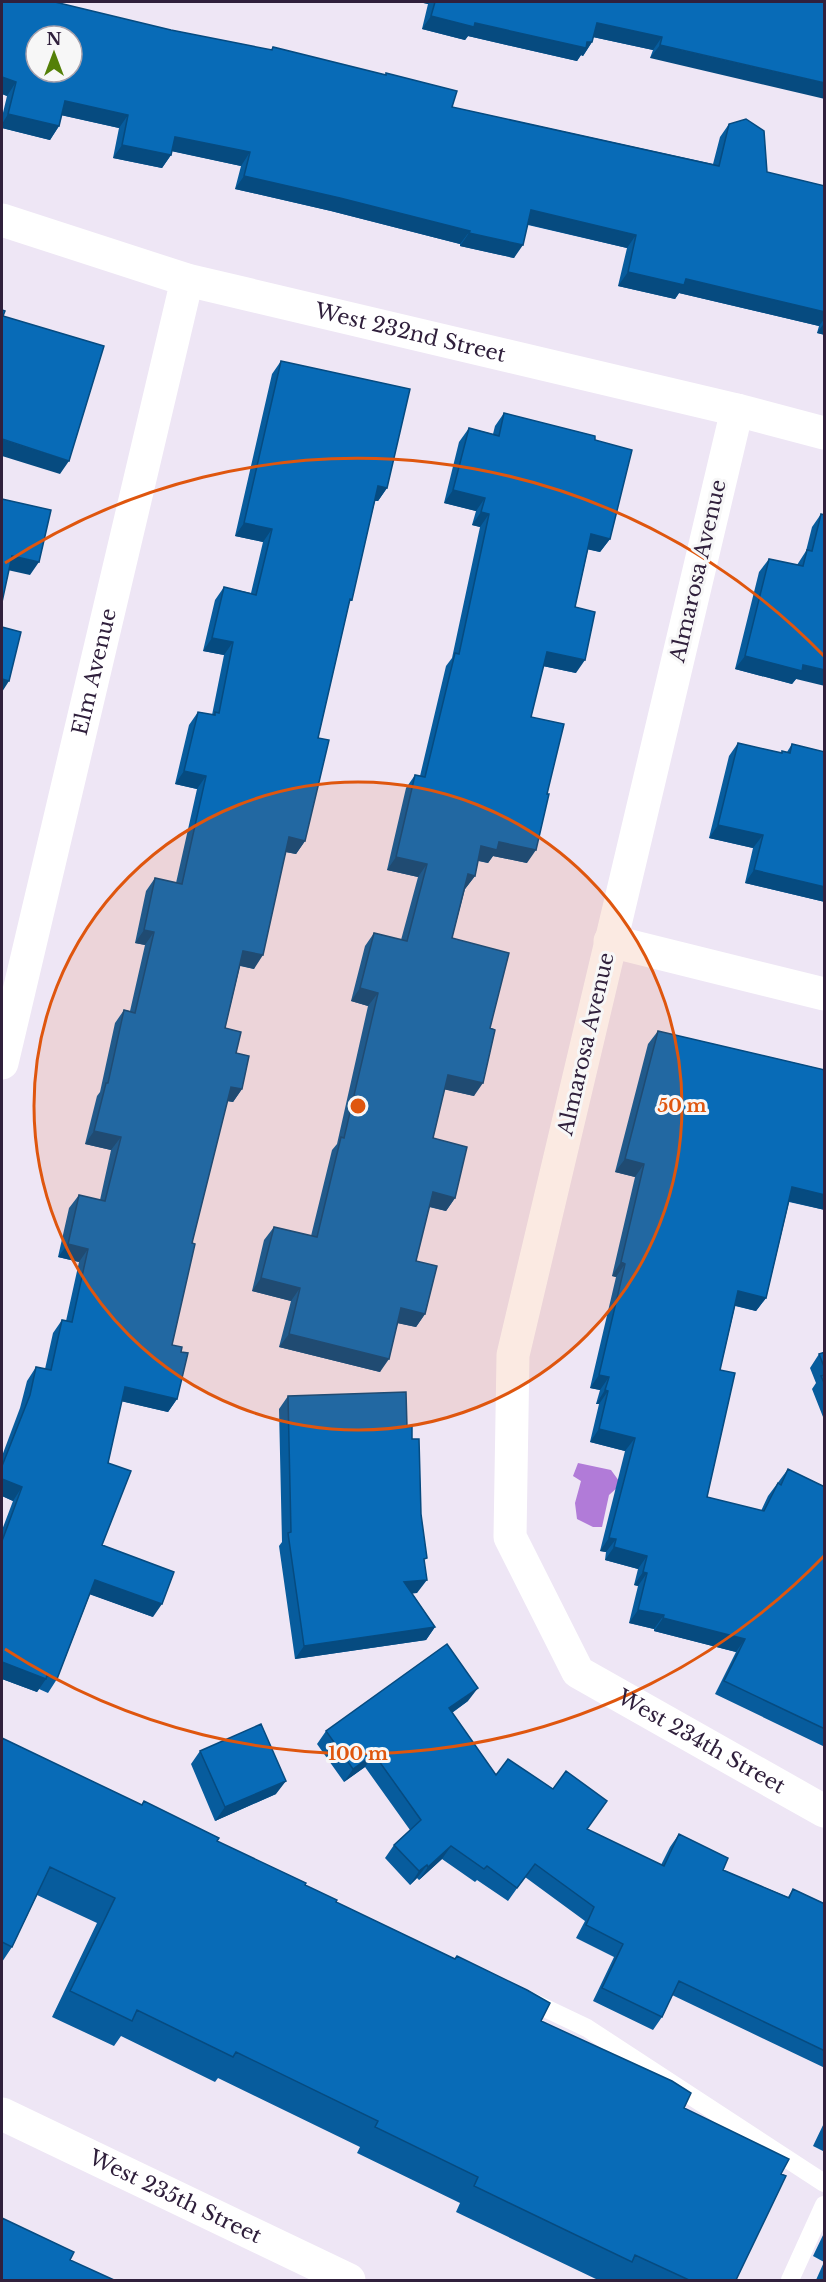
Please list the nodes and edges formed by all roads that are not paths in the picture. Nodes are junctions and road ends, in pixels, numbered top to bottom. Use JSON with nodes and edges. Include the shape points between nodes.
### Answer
{"nodes":[{"id":1,"x":2,"y":220,"type":"edge"},
{"id":2,"x":187,"y":280,"type":"junction"},
{"id":3,"x":737,"y":410,"type":"junction"},
{"id":4,"x":825,"y":433,"type":"edge"},
{"id":5,"x":610,"y":941,"type":"junction"},
{"id":6,"x":825,"y":994,"type":"edge"},
{"id":7,"x":2,"y":1063,"type":"edge"},
{"id":8,"x":578,"y":1672,"type":"joint"},
{"id":9,"x":825,"y":1811,"type":"edge"},
{"id":10,"x":513,"y":1992,"type":"edge"},
{"id":11,"x":2,"y":2114,"type":"edge"},
{"id":12,"x":825,"y":2183,"type":"edge"},
{"id":13,"x":825,"y":2205,"type":"edge"},
{"id":14,"x":349,"y":2280,"type":"edge"},
{"id":15,"x":790,"y":2280,"type":"edge"}],
"edges":[{"from":1,"to":2,"type":"street","name":"West 232nd Street"},
{"from":2,"to":3,"type":"street","name":"West 232nd Street"},
{"from":2,"to":7,"type":"street","name":"Elm Avenue"},
{"from":3,"to":4,"type":"street","name":"West 232nd Street"},
{"from":3,"to":5,"type":"street","name":"Almarosa Avenue"},
{"from":5,"to":6,"type":"street"},
{"from":5,"to":8,"type":"street","name":"Almarosa Avenue","via":[[513,1355],[510,1537]]},
{"from":8,"to":9,"type":"street","name":"West 234th Street"},
{"from":10,"to":12,"type":"lane","via":[[587,2028]]},
{"from":11,"to":14,"type":"street","name":"West 235th Street"},
{"from":13,"to":15,"type":"lane"}]}
